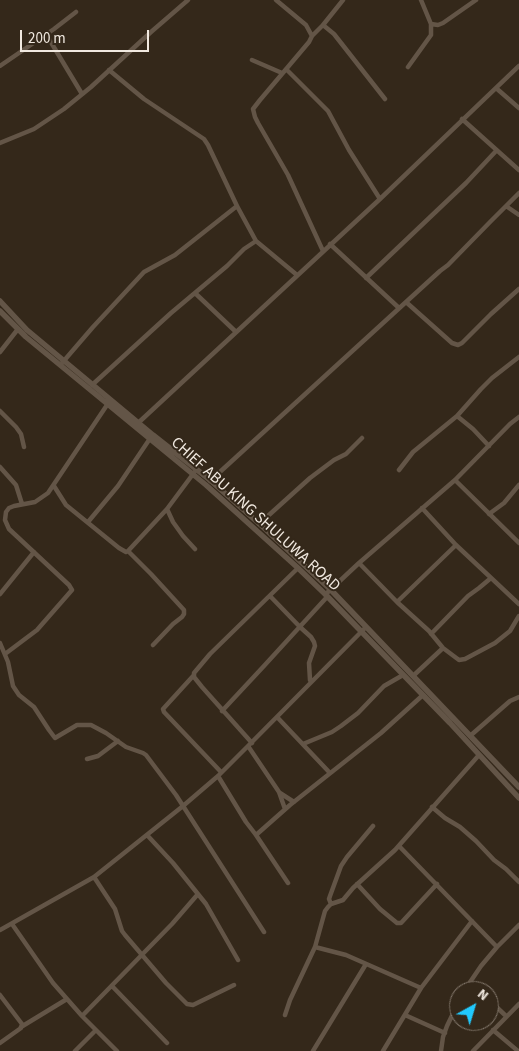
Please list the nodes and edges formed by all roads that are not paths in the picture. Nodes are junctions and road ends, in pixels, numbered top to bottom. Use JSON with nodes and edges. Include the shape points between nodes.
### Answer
{"nodes":[{"id":1,"x":188,"y":0,"type":"edge"},
{"id":2,"x":276,"y":0,"type":"edge"},
{"id":3,"x":343,"y":0,"type":"edge"},
{"id":4,"x":421,"y":0,"type":"edge"},
{"id":5,"x":476,"y":0,"type":"edge"},
{"id":6,"x":76,"y":12,"type":"dead end"},
{"id":7,"x":431,"y":24,"type":"junction"},
{"id":8,"x":306,"y":25,"type":"junction"},
{"id":9,"x":324,"y":25,"type":"junction"},
{"id":10,"x":318,"y":30,"type":"junction"},
{"id":11,"x":46,"y":34,"type":"junction"},
{"id":12,"x":312,"y":36,"type":"junction"},
{"id":13,"x":252,"y":60,"type":"dead end"},
{"id":14,"x":0,"y":66,"type":"edge"},
{"id":15,"x":519,"y":66,"type":"edge"},
{"id":16,"x":408,"y":67,"type":"dead end"},
{"id":17,"x":286,"y":69,"type":"junction"},
{"id":18,"x":109,"y":70,"type":"junction"},
{"id":19,"x":282,"y":73,"type":"junction"},
{"id":20,"x":496,"y":88,"type":"junction"},
{"id":21,"x":82,"y":94,"type":"junction"},
{"id":22,"x":385,"y":99,"type":"dead end"},
{"id":23,"x":519,"y":108,"type":"edge"},
{"id":24,"x":462,"y":120,"type":"junction"},
{"id":25,"x":0,"y":143,"type":"edge"},
{"id":26,"x":496,"y":150,"type":"junction"},
{"id":27,"x":519,"y":170,"type":"edge"},
{"id":28,"x":519,"y":193,"type":"edge"},
{"id":29,"x":380,"y":199,"type":"junction"},
{"id":30,"x":237,"y":206,"type":"junction"},
{"id":31,"x":506,"y":206,"type":"junction"},
{"id":32,"x":519,"y":215,"type":"edge"},
{"id":33,"x":256,"y":241,"type":"junction"},
{"id":34,"x":330,"y":244,"type":"junction"},
{"id":35,"x":323,"y":251,"type":"junction"},
{"id":36,"x":297,"y":275,"type":"junction"},
{"id":37,"x":366,"y":278,"type":"junction"},
{"id":38,"x":519,"y":289,"type":"edge"},
{"id":39,"x":195,"y":293,"type":"junction"},
{"id":40,"x":0,"y":301,"type":"edge"},
{"id":41,"x":406,"y":302,"type":"junction"},
{"id":42,"x":399,"y":308,"type":"junction"},
{"id":43,"x":0,"y":311,"type":"edge"},
{"id":44,"x":18,"y":329,"type":"junction"},
{"id":45,"x":235,"y":331,"type":"junction"},
{"id":46,"x":0,"y":352,"type":"edge"},
{"id":47,"x":519,"y":357,"type":"edge"},
{"id":48,"x":62,"y":363,"type":"junction"},
{"id":49,"x":91,"y":387,"type":"junction"},
{"id":50,"x":109,"y":402,"type":"junction"},
{"id":51,"x":0,"y":411,"type":"edge"},
{"id":52,"x":457,"y":416,"type":"junction"},
{"id":53,"x":519,"y":417,"type":"edge"},
{"id":54,"x":137,"y":424,"type":"junction"},
{"id":55,"x":152,"y":437,"type":"junction"},
{"id":56,"x":362,"y":438,"type":"dead end"},
{"id":57,"x":24,"y":446,"type":"dead end"},
{"id":58,"x":489,"y":446,"type":"junction"},
{"id":59,"x":0,"y":467,"type":"edge"},
{"id":60,"x":399,"y":470,"type":"dead end"},
{"id":61,"x":195,"y":472,"type":"junction"},
{"id":62,"x":455,"y":480,"type":"junction"},
{"id":63,"x":208,"y":483,"type":"junction"},
{"id":64,"x":54,"y":486,"type":"junction"},
{"id":65,"x":519,"y":486,"type":"edge"},
{"id":66,"x":22,"y":504,"type":"junction"},
{"id":67,"x":422,"y":508,"type":"junction"},
{"id":68,"x":167,"y":509,"type":"junction"},
{"id":69,"x":489,"y":514,"type":"junction"},
{"id":70,"x":3,"y":515,"type":"edge"},
{"id":71,"x":88,"y":522,"type":"junction"},
{"id":72,"x":259,"y":524,"type":"junction"},
{"id":73,"x":519,"y":543,"type":"edge"},
{"id":74,"x":456,"y":544,"type":"junction"},
{"id":75,"x":195,"y":549,"type":"dead end"},
{"id":76,"x":128,"y":551,"type":"junction"},
{"id":77,"x":34,"y":552,"type":"junction"},
{"id":78,"x":359,"y":563,"type":"junction"},
{"id":79,"x":298,"y":568,"type":"junction"},
{"id":80,"x":491,"y":578,"type":"junction"},
{"id":81,"x":331,"y":590,"type":"junction"},
{"id":82,"x":0,"y":594,"type":"edge"},
{"id":83,"x":270,"y":596,"type":"junction"},
{"id":84,"x":326,"y":596,"type":"junction"},
{"id":85,"x":397,"y":602,"type":"junction"},
{"id":86,"x":519,"y":604,"type":"edge"},
{"id":87,"x":519,"y":616,"type":"edge"},
{"id":88,"x":366,"y":627,"type":"junction"},
{"id":89,"x":300,"y":628,"type":"junction"},
{"id":90,"x":361,"y":632,"type":"junction"},
{"id":91,"x":432,"y":634,"type":"junction"},
{"id":92,"x":0,"y":643,"type":"edge"},
{"id":93,"x":153,"y":645,"type":"dead end"},
{"id":94,"x":443,"y":648,"type":"junction"},
{"id":95,"x":6,"y":652,"type":"junction"},
{"id":96,"x":194,"y":675,"type":"junction"},
{"id":97,"x":403,"y":675,"type":"junction"},
{"id":98,"x":413,"y":676,"type":"junction"},
{"id":99,"x":311,"y":682,"type":"junction"},
{"id":100,"x":423,"y":695,"type":"junction"},
{"id":101,"x":519,"y":698,"type":"edge"},
{"id":102,"x":222,"y":711,"type":"junction"},
{"id":103,"x":277,"y":717,"type":"junction"},
{"id":104,"x":470,"y":736,"type":"junction"},
{"id":105,"x":118,"y":741,"type":"junction"},
{"id":106,"x":303,"y":744,"type":"junction"},
{"id":107,"x":250,"y":745,"type":"junction"},
{"id":108,"x":478,"y":755,"type":"junction"},
{"id":109,"x":87,"y":760,"type":"dead end"},
{"id":110,"x":330,"y":773,"type":"junction"},
{"id":111,"x":220,"y":774,"type":"junction"},
{"id":112,"x":518,"y":781,"type":"edge"},
{"id":113,"x":506,"y":784,"type":"junction"},
{"id":114,"x":279,"y":792,"type":"junction"},
{"id":115,"x":518,"y":795,"type":"edge"},
{"id":116,"x":294,"y":802,"type":"junction"},
{"id":117,"x":184,"y":806,"type":"junction"},
{"id":118,"x":432,"y":807,"type":"junction"},
{"id":119,"x":285,"y":809,"type":"junction"},
{"id":120,"x":373,"y":826,"type":"dead end"},
{"id":121,"x":147,"y":835,"type":"junction"},
{"id":122,"x":256,"y":835,"type":"junction"},
{"id":123,"x":399,"y":846,"type":"junction"},
{"id":124,"x":94,"y":877,"type":"junction"},
{"id":125,"x":519,"y":882,"type":"edge"},
{"id":126,"x":288,"y":884,"type":"dead end"},
{"id":127,"x":357,"y":884,"type":"junction"},
{"id":128,"x":436,"y":884,"type":"junction"},
{"id":129,"x":198,"y":894,"type":"junction"},
{"id":130,"x":331,"y":904,"type":"junction"},
{"id":131,"x":472,"y":921,"type":"junction"},
{"id":132,"x":12,"y":924,"type":"junction"},
{"id":133,"x":519,"y":925,"type":"edge"},
{"id":134,"x":0,"y":930,"type":"edge"},
{"id":135,"x":264,"y":932,"type":"dead end"},
{"id":136,"x":315,"y":947,"type":"junction"},
{"id":137,"x":497,"y":947,"type":"junction"},
{"id":138,"x":142,"y":954,"type":"junction"},
{"id":139,"x":238,"y":960,"type":"dead end"},
{"id":140,"x":366,"y":964,"type":"junction"},
{"id":141,"x":471,"y":981,"type":"edge"},
{"id":142,"x":234,"y":984,"type":"dead end"},
{"id":143,"x":112,"y":986,"type":"junction"},
{"id":144,"x":421,"y":988,"type":"junction"},
{"id":145,"x":0,"y":995,"type":"edge"},
{"id":146,"x":67,"y":999,"type":"junction"},
{"id":147,"x":519,"y":1004,"type":"edge"},
{"id":148,"x":499,"y":1009,"type":"edge"},
{"id":149,"x":286,"y":1015,"type":"dead end"},
{"id":150,"x":405,"y":1015,"type":"junction"},
{"id":151,"x":82,"y":1016,"type":"junction"},
{"id":152,"x":506,"y":1016,"type":"junction"},
{"id":153,"x":449,"y":1023,"type":"edge"},
{"id":154,"x":499,"y":1024,"type":"edge"},
{"id":155,"x":21,"y":1028,"type":"junction"},
{"id":156,"x":96,"y":1030,"type":"junction"},
{"id":157,"x":492,"y":1031,"type":"edge"},
{"id":158,"x":494,"y":1031,"type":"edge"},
{"id":159,"x":445,"y":1033,"type":"junction"},
{"id":160,"x":0,"y":1042,"type":"edge"},
{"id":161,"x":168,"y":1043,"type":"dead end"},
{"id":162,"x":441,"y":1048,"type":"edge"},
{"id":163,"x":75,"y":1051,"type":"edge"},
{"id":164,"x":117,"y":1051,"type":"edge"},
{"id":165,"x":313,"y":1051,"type":"edge"},
{"id":166,"x":383,"y":1051,"type":"edge"},
{"id":167,"x":447,"y":1051,"type":"edge"},
{"id":168,"x":472,"y":1051,"type":"edge"},
{"id":169,"x":518,"y":1051,"type":"edge"}],
"edges":[{"from":1,"to":18,"type":"street"},
{"from":2,"to":8,"type":"street"},
{"from":3,"to":9,"type":"street"},
{"from":4,"to":7,"type":"street"},
{"from":5,"to":7,"type":"street","via":[[443,23]]},
{"from":6,"to":11,"type":"street"},
{"from":7,"to":16,"type":"street","via":[[430,36]]},
{"from":8,"to":10,"type":"street"},
{"from":8,"to":12,"type":"street"},
{"from":9,"to":10,"type":"street"},
{"from":9,"to":22,"type":"street"},
{"from":10,"to":12,"type":"street"},
{"from":11,"to":14,"type":"street"},
{"from":11,"to":21,"type":"street"},
{"from":12,"to":17,"type":"street"},
{"from":13,"to":19,"type":"street"},
{"from":15,"to":20,"type":"street"},
{"from":17,"to":19,"type":"street"},
{"from":17,"to":29,"type":"street","via":[[328,111]]},
{"from":18,"to":21,"type":"street"},
{"from":18,"to":30,"type":"street","via":[[204,139]]},
{"from":19,"to":35,"type":"street","via":[[253,112]]},
{"from":20,"to":23,"type":"street"},
{"from":20,"to":24,"type":"street"},
{"from":21,"to":25,"type":"street","via":[[52,118]]},
{"from":24,"to":26,"type":"street"},
{"from":24,"to":29,"type":"street"},
{"from":26,"to":27,"type":"street"},
{"from":26,"to":37,"type":"street"},
{"from":28,"to":31,"type":"street"},
{"from":29,"to":34,"type":"street"},
{"from":30,"to":33,"type":"street"},
{"from":30,"to":48,"type":"street","via":[[175,256],[144,272]]},
{"from":31,"to":32,"type":"street"},
{"from":31,"to":41,"type":"street"},
{"from":33,"to":36,"type":"street"},
{"from":33,"to":39,"type":"street"},
{"from":34,"to":35,"type":"street"},
{"from":34,"to":37,"type":"street"},
{"from":35,"to":36,"type":"street"},
{"from":36,"to":45,"type":"street"},
{"from":37,"to":42,"type":"street"},
{"from":38,"to":41,"type":"street","via":[[458,345]]},
{"from":39,"to":45,"type":"street"},
{"from":39,"to":49,"type":"street"},
{"from":40,"to":48,"type":"street"},
{"from":41,"to":42,"type":"street"},
{"from":42,"to":63,"type":"street"},
{"from":43,"to":44,"type":"street","name":"CHIEF ABU KING SHULUWA ROAD"},
{"from":44,"to":46,"type":"street"},
{"from":44,"to":48,"type":"street","name":"CHIEF ABU KING SHULUWA ROAD"},
{"from":45,"to":54,"type":"street"},
{"from":47,"to":52,"type":"street","via":[[492,378]]},
{"from":48,"to":49,"type":"street","name":"CHIEF ABU KING SHULUWA ROAD"},
{"from":49,"to":50,"type":"street","name":"CHIEF ABU KING SHULUWA ROAD"},
{"from":50,"to":54,"type":"street","name":"CHIEF ABU KING SHULUWA ROAD"},
{"from":50,"to":64,"type":"street"},
{"from":51,"to":57,"type":"street","via":[[21,434]]},
{"from":52,"to":58,"type":"street"},
{"from":52,"to":60,"type":"street","via":[[413,452]]},
{"from":53,"to":58,"type":"street"},
{"from":54,"to":55,"type":"street","name":"CHIEF ABU KING SHULUWA ROAD"},
{"from":55,"to":61,"type":"street","name":"CHIEF ABU KING SHULUWA ROAD"},
{"from":55,"to":71,"type":"street"},
{"from":56,"to":72,"type":"street","via":[[346,454],[310,478]]},
{"from":58,"to":62,"type":"street"},
{"from":59,"to":66,"type":"street","via":[[16,485]]},
{"from":61,"to":63,"type":"street","name":"CHIEF ABU KING SHULUWA ROAD"},
{"from":61,"to":68,"type":"street"},
{"from":62,"to":67,"type":"street"},
{"from":62,"to":69,"type":"street"},
{"from":63,"to":72,"type":"street"},
{"from":63,"to":79,"type":"street","name":"CHIEF ABU KING SHULUWA ROAD"},
{"from":64,"to":66,"type":"street","via":[[35,502]]},
{"from":64,"to":71,"type":"street","via":[[66,505]]},
{"from":65,"to":69,"type":"street"},
{"from":66,"to":70,"type":"street","via":[[9,508]]},
{"from":67,"to":74,"type":"street"},
{"from":67,"to":78,"type":"street"},
{"from":68,"to":75,"type":"street","via":[[173,522]]},
{"from":68,"to":76,"type":"street"},
{"from":69,"to":73,"type":"street"},
{"from":70,"to":77,"type":"street","via":[[9,529]]},
{"from":71,"to":76,"type":"street","via":[[119,548]]},
{"from":72,"to":81,"type":"street"},
{"from":74,"to":80,"type":"street"},
{"from":74,"to":85,"type":"street"},
{"from":76,"to":93,"type":"street","via":[[184,610],[182,617]]},
{"from":77,"to":82,"type":"street"},
{"from":77,"to":95,"type":"street","via":[[72,589],[38,630]]},
{"from":78,"to":81,"type":"street"},
{"from":78,"to":85,"type":"street"},
{"from":79,"to":83,"type":"street"},
{"from":79,"to":84,"type":"street","name":"CHIEF ABU KING SHULUWA ROAD"},
{"from":80,"to":86,"type":"street"},
{"from":80,"to":91,"type":"street","via":[[468,596]]},
{"from":81,"to":84,"type":"street"},
{"from":81,"to":88,"type":"street"},
{"from":83,"to":89,"type":"street"},
{"from":83,"to":96,"type":"street","via":[[206,658]]},
{"from":84,"to":89,"type":"street"},
{"from":84,"to":90,"type":"street","name":"CHIEF ABU KING SHULUWA ROAD"},
{"from":85,"to":91,"type":"street"},
{"from":87,"to":94,"type":"street","via":[[499,640],[466,659],[459,660]]},
{"from":88,"to":90,"type":"street"},
{"from":88,"to":98,"type":"street"},
{"from":89,"to":99,"type":"street","via":[[311,637],[315,646],[309,663]]},
{"from":89,"to":102,"type":"street"},
{"from":90,"to":97,"type":"street","name":"CHIEF ABU KING SHULUWA ROAD"},
{"from":90,"to":99,"type":"street"},
{"from":91,"to":94,"type":"street"},
{"from":92,"to":95,"type":"street"},
{"from":94,"to":98,"type":"street"},
{"from":95,"to":105,"type":"street","via":[[13,686],[34,706],[55,738],[77,725],[86,725]]},
{"from":96,"to":102,"type":"street"},
{"from":96,"to":111,"type":"street","via":[[164,712]]},
{"from":97,"to":100,"type":"street","name":"CHIEF ABU KING SHULUWA ROAD"},
{"from":97,"to":106,"type":"street","via":[[384,686],[342,726]]},
{"from":98,"to":104,"type":"street"},
{"from":99,"to":103,"type":"street"},
{"from":100,"to":108,"type":"street","name":"CHIEF ABU KING SHULUWA ROAD"},
{"from":100,"to":110,"type":"street"},
{"from":101,"to":104,"type":"street","via":[[510,701]]},
{"from":102,"to":107,"type":"street"},
{"from":103,"to":106,"type":"street"},
{"from":103,"to":107,"type":"street"},
{"from":104,"to":112,"type":"street"},
{"from":105,"to":109,"type":"street"},
{"from":105,"to":117,"type":"street","via":[[146,755]]},
{"from":106,"to":110,"type":"street"},
{"from":107,"to":111,"type":"street"},
{"from":107,"to":114,"type":"street"},
{"from":108,"to":113,"type":"street","name":"CHIEF ABU KING SHULUWA ROAD"},
{"from":108,"to":118,"type":"street"},
{"from":110,"to":116,"type":"street"},
{"from":111,"to":117,"type":"street"},
{"from":111,"to":122,"type":"street"},
{"from":112,"to":113,"type":"street"},
{"from":113,"to":115,"type":"street","name":"CHIEF ABU KING SHULUWA ROAD"},
{"from":114,"to":116,"type":"street"},
{"from":114,"to":119,"type":"street"},
{"from":116,"to":119,"type":"street"},
{"from":117,"to":121,"type":"street"},
{"from":117,"to":135,"type":"street"},
{"from":118,"to":123,"type":"street"},
{"from":118,"to":125,"type":"street","via":[[471,837]]},
{"from":119,"to":122,"type":"street"},
{"from":120,"to":130,"type":"street","via":[[341,866],[329,899]]},
{"from":121,"to":124,"type":"street"},
{"from":121,"to":129,"type":"street"},
{"from":122,"to":126,"type":"street"},
{"from":123,"to":127,"type":"street"},
{"from":123,"to":128,"type":"street"},
{"from":124,"to":132,"type":"street"},
{"from":124,"to":138,"type":"street","via":[[115,909],[122,931]]},
{"from":127,"to":128,"type":"street","via":[[396,923],[401,923]]},
{"from":127,"to":130,"type":"street","via":[[343,900]]},
{"from":128,"to":131,"type":"street"},
{"from":129,"to":138,"type":"street"},
{"from":129,"to":139,"type":"street"},
{"from":130,"to":136,"type":"street"},
{"from":131,"to":137,"type":"street"},
{"from":131,"to":144,"type":"street"},
{"from":132,"to":134,"type":"street"},
{"from":132,"to":146,"type":"street"},
{"from":133,"to":137,"type":"street"},
{"from":136,"to":140,"type":"street"},
{"from":136,"to":149,"type":"street"},
{"from":137,"to":141,"type":"street"},
{"from":138,"to":142,"type":"street","via":[[188,1005],[192,1006]]},
{"from":138,"to":143,"type":"street"},
{"from":140,"to":144,"type":"street"},
{"from":140,"to":165,"type":"street"},
{"from":143,"to":151,"type":"street"},
{"from":143,"to":161,"type":"street"},
{"from":144,"to":150,"type":"street"},
{"from":145,"to":155,"type":"street","via":[[22,1024]]},
{"from":146,"to":151,"type":"street"},
{"from":146,"to":155,"type":"street"},
{"from":147,"to":152,"type":"street"},
{"from":148,"to":152,"type":"street"},
{"from":150,"to":159,"type":"street"},
{"from":150,"to":166,"type":"street"},
{"from":151,"to":156,"type":"street"},
{"from":152,"to":154,"type":"street"},
{"from":153,"to":159,"type":"street"},
{"from":155,"to":160,"type":"street"},
{"from":156,"to":163,"type":"street"},
{"from":156,"to":164,"type":"street"},
{"from":157,"to":168,"type":"street"},
{"from":158,"to":169,"type":"street"},
{"from":159,"to":162,"type":"street"},
{"from":162,"to":167,"type":"street"}]}
